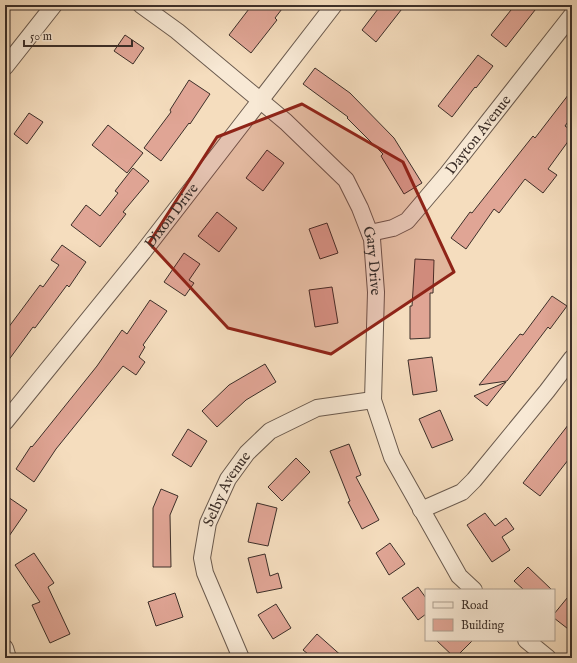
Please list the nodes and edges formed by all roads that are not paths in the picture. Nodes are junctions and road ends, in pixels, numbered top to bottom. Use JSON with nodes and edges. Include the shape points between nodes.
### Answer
{"nodes":[{"id":1,"x":54,"y":5,"type":"edge"},
{"id":2,"x":141,"y":5,"type":"edge"},
{"id":3,"x":334,"y":5,"type":"edge"},
{"id":4,"x":572,"y":15,"type":"edge"},
{"id":5,"x":5,"y":67,"type":"edge"},
{"id":6,"x":260,"y":101,"type":"junction"},
{"id":7,"x":370,"y":234,"type":"junction"},
{"id":8,"x":572,"y":358,"type":"edge"},
{"id":9,"x":373,"y":400,"type":"junction"},
{"id":10,"x":5,"y":422,"type":"edge"},
{"id":11,"x":421,"y":510,"type":"junction"},
{"id":12,"x":473,"y":589,"type":"edge"},
{"id":13,"x":527,"y":641,"type":"edge"},
{"id":14,"x":5,"y":648,"type":"edge"},
{"id":15,"x":8,"y":658,"type":"edge"},
{"id":16,"x":241,"y":658,"type":"edge"},
{"id":17,"x":548,"y":658,"type":"edge"}],
"edges":[{"from":1,"to":5,"type":"street"},
{"from":2,"to":6,"type":"street","name":"Gary Drive"},
{"from":3,"to":6,"type":"street","name":"Dixon Drive"},
{"from":4,"to":7,"type":"street","name":"Dayton Avenue","via":[[407,221]]},
{"from":6,"to":7,"type":"street","name":"Gary Drive","via":[[286,122],[346,180]]},
{"from":6,"to":10,"type":"street","name":"Dixon Drive","via":[[143,252]]},
{"from":7,"to":9,"type":"street","name":"Gary Drive","via":[[376,292]]},
{"from":8,"to":11,"type":"street","via":[[474,480],[462,492]]},
{"from":9,"to":11,"type":"street","name":"Gary Drive","via":[[392,457]]},
{"from":9,"to":16,"type":"street","name":"Selby Avenue","via":[[317,408],[270,431],[247,453],[228,479],[208,523],[202,558],[205,573]]},
{"from":11,"to":12,"type":"street","name":"Gary Drive","via":[[459,576]]},
{"from":13,"to":17,"type":"street"},
{"from":14,"to":15,"type":"street"}]}
